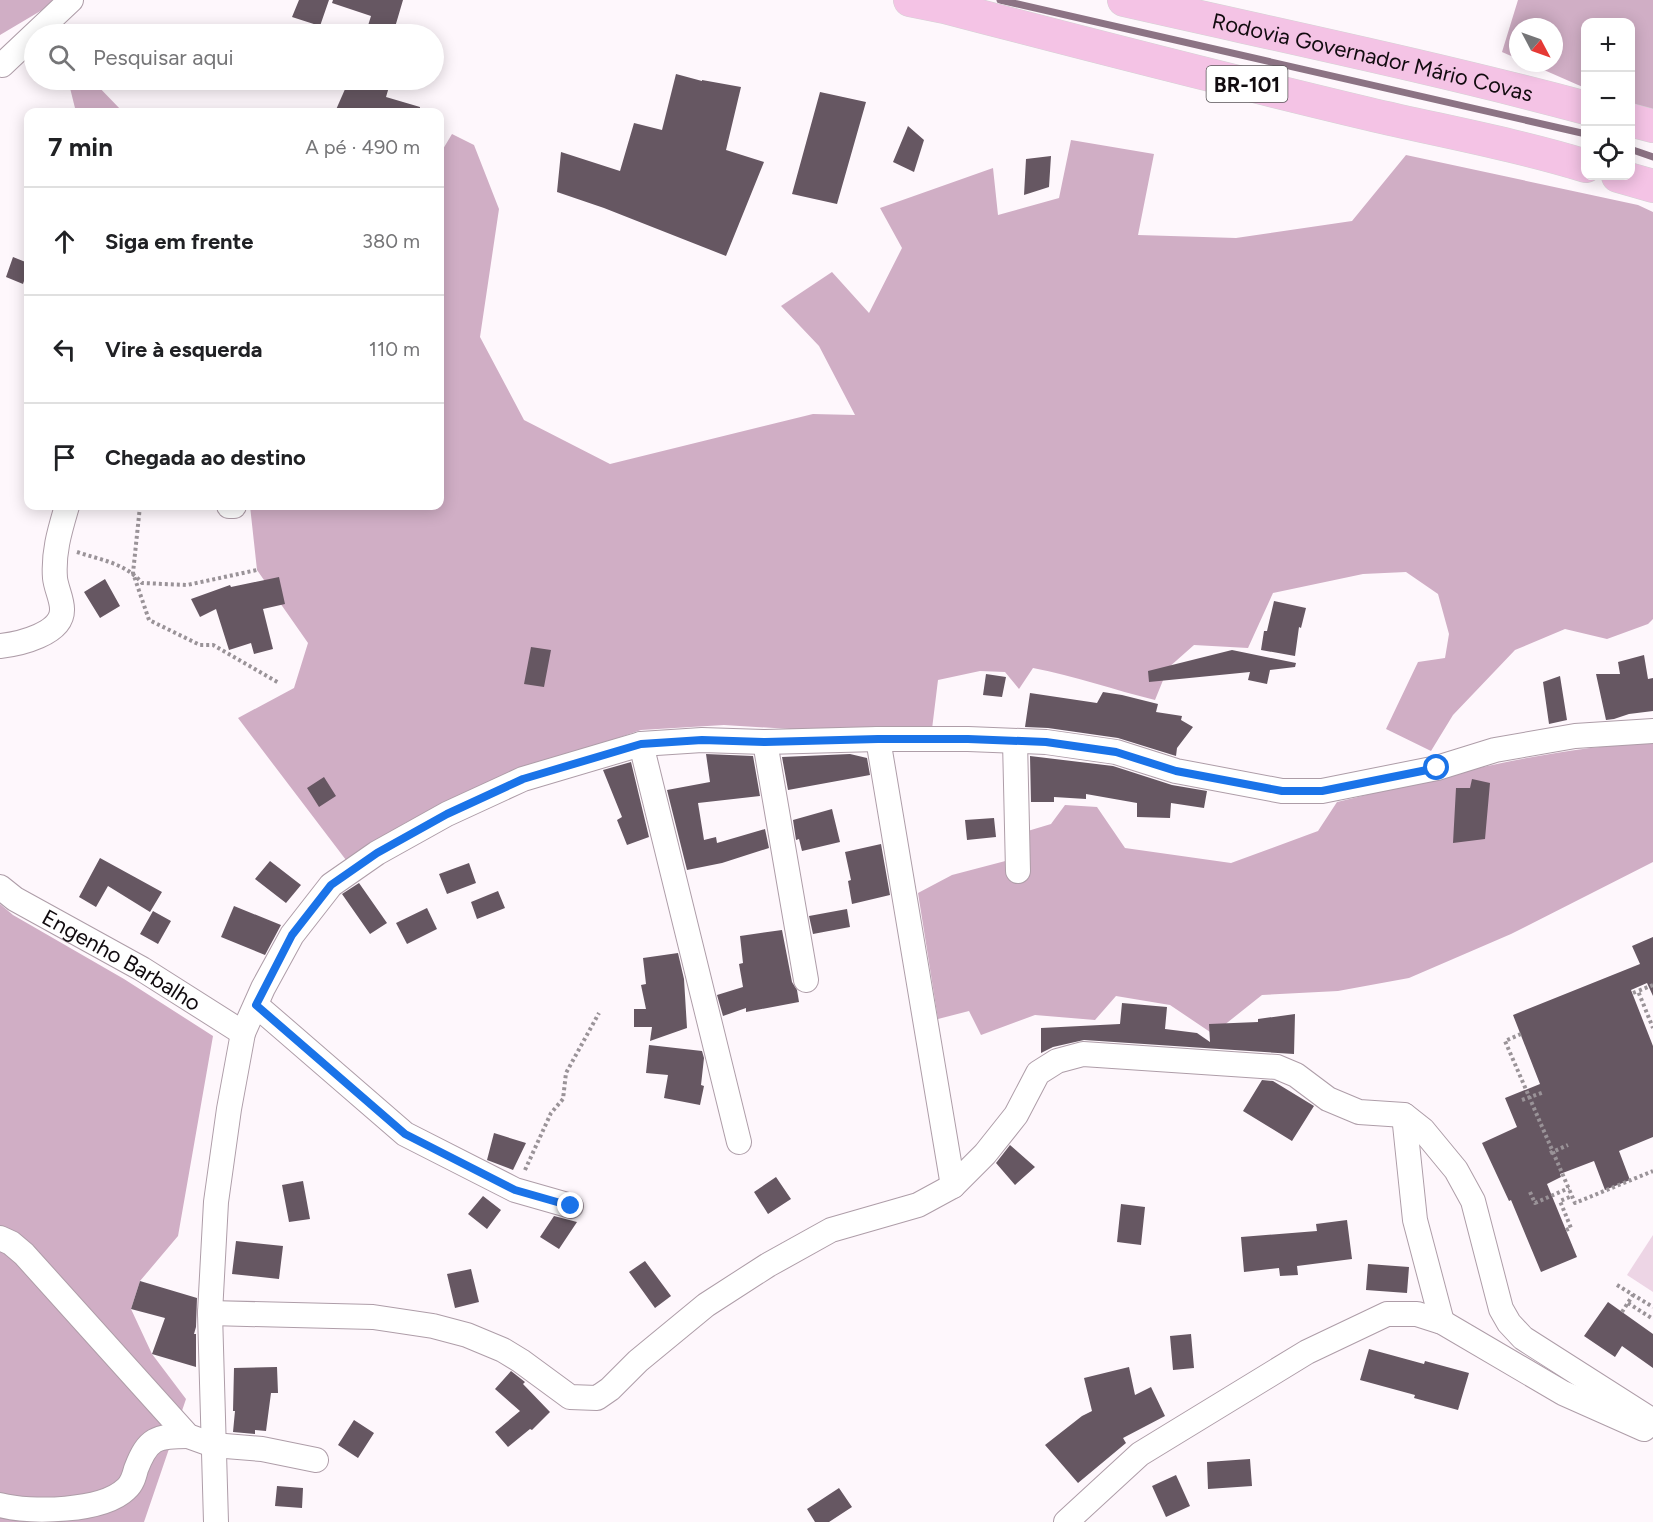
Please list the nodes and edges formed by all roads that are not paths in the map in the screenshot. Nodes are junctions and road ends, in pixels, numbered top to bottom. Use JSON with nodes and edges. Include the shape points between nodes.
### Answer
{"nodes":[{"id":1,"x":71,"y":0,"type":"edge"},
{"id":2,"x":910,"y":0,"type":"edge"},
{"id":3,"x":1124,"y":0,"type":"edge"},
{"id":4,"x":46,"y":24,"type":"edge"},
{"id":5,"x":24,"y":44,"type":"edge"},
{"id":6,"x":2,"y":65,"type":"dead end"},
{"id":7,"x":1581,"y":107,"type":"edge"},
{"id":8,"x":1635,"y":121,"type":"edge"},
{"id":9,"x":1653,"y":126,"type":"edge"},
{"id":10,"x":1581,"y":164,"type":"edge"},
{"id":11,"x":1632,"y":180,"type":"edge"},
{"id":12,"x":1653,"y":186,"type":"edge"},
{"id":13,"x":66,"y":510,"type":"edge"},
{"id":14,"x":0,"y":646,"type":"edge"},
{"id":15,"x":1653,"y":731,"type":"edge"},
{"id":16,"x":878,"y":739,"type":"junction"},
{"id":17,"x":1015,"y":741,"type":"junction"},
{"id":18,"x":765,"y":742,"type":"junction"},
{"id":19,"x":641,"y":744,"type":"junction"},
{"id":20,"x":1018,"y":871,"type":"dead end"},
{"id":21,"x":0,"y":887,"type":"edge"},
{"id":22,"x":806,"y":980,"type":"dead end"},
{"id":23,"x":256,"y":1005,"type":"junction"},
{"id":24,"x":243,"y":1033,"type":"junction"},
{"id":25,"x":1404,"y":1115,"type":"junction"},
{"id":26,"x":739,"y":1142,"type":"dead end"},
{"id":27,"x":953,"y":1186,"type":"junction"},
{"id":28,"x":571,"y":1206,"type":"dead end"},
{"id":29,"x":0,"y":1238,"type":"edge"},
{"id":30,"x":210,"y":1313,"type":"junction"},
{"id":31,"x":1442,"y":1322,"type":"junction"},
{"id":32,"x":1653,"y":1421,"type":"edge"},
{"id":33,"x":1653,"y":1433,"type":"edge"},
{"id":34,"x":188,"y":1436,"type":"junction"},
{"id":35,"x":213,"y":1444,"type":"junction"},
{"id":36,"x":316,"y":1460,"type":"dead end"},
{"id":37,"x":0,"y":1505,"type":"edge"},
{"id":38,"x":216,"y":1522,"type":"edge"},
{"id":39,"x":1066,"y":1522,"type":"edge"}],
"edges":[{"from":1,"to":4,"type":"street"},
{"from":2,"to":10,"type":"highway","number":"BR-101"},
{"from":3,"to":7,"type":"highway","name":"Rodovia Governador Mário Covas","number":"BR-101","via":[[1473,78]]},
{"from":5,"to":6,"type":"street"},
{"from":8,"to":9,"type":"highway"},
{"from":11,"to":12,"type":"highway"},
{"from":13,"to":14,"type":"street","via":[[56,546],[60,620],[35,638]]},
{"from":15,"to":17,"type":"street","via":[[1575,736],[1507,748],[1437,768],[1322,791],[1282,791],[1176,771],[1116,752]]},
{"from":16,"to":17,"type":"street"},
{"from":16,"to":18,"type":"street"},
{"from":16,"to":27,"type":"street"},
{"from":17,"to":20,"type":"street"},
{"from":18,"to":19,"type":"street","via":[[702,740]]},
{"from":18,"to":22,"type":"street"},
{"from":19,"to":23,"type":"street","via":[[523,779],[447,814],[331,885],[292,935]]},
{"from":19,"to":26,"type":"street"},
{"from":21,"to":24,"type":"street","name":"Engenho Barbalho"},
{"from":23,"to":24,"type":"street"},
{"from":23,"to":28,"type":"street","via":[[405,1134],[515,1190]]},
{"from":24,"to":30,"type":"street","via":[[216,1202]]},
{"from":25,"to":27,"type":"street","via":[[1359,1112],[1328,1099],[1296,1075],[1276,1067],[1083,1054],[1056,1060],[1038,1073],[1016,1115]]},
{"from":25,"to":31,"type":"street","via":[[1415,1220]]},
{"from":25,"to":32,"type":"street","via":[[1423,1130],[1456,1170],[1473,1201],[1501,1310],[1509,1323],[1523,1338]]},
{"from":27,"to":30,"type":"street","via":[[918,1205],[831,1230],[768,1265],[706,1305],[597,1398],[570,1397],[503,1350],[433,1326],[373,1317]]},
{"from":29,"to":34,"type":"street","via":[[24,1254]]},
{"from":30,"to":35,"type":"street"},
{"from":31,"to":33,"type":"street","via":[[1563,1393]]},
{"from":31,"to":39,"type":"street","via":[[1417,1314],[1387,1314],[1307,1353],[1140,1454]]},
{"from":34,"to":35,"type":"street"},
{"from":34,"to":37,"type":"street","via":[[154,1439],[146,1447],[131,1483],[115,1498],[62,1510],[19,1510]]},
{"from":35,"to":36,"type":"street"},
{"from":35,"to":38,"type":"street"}]}
